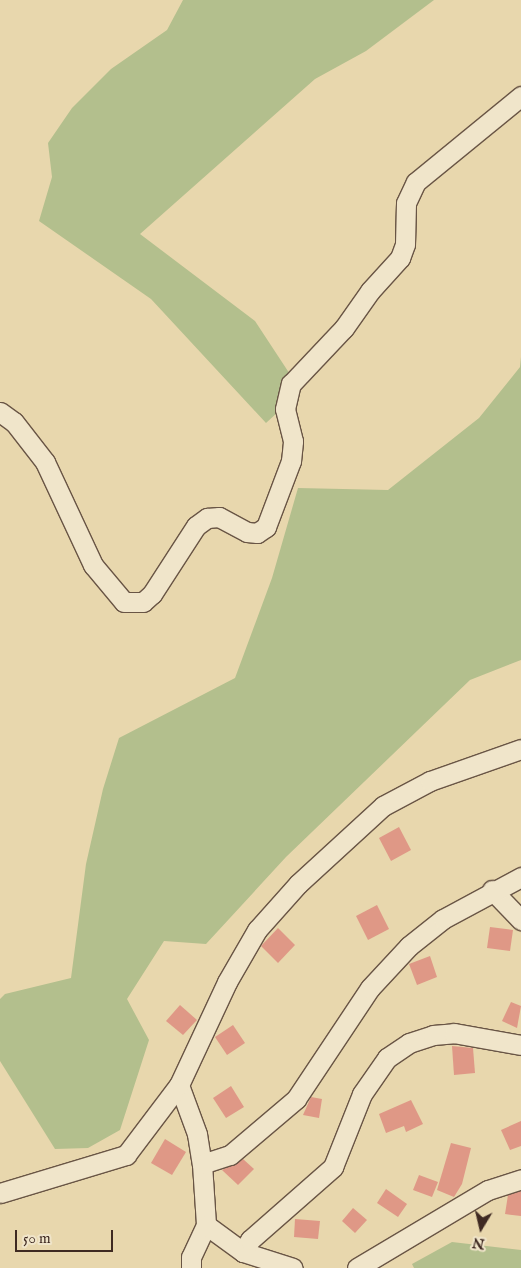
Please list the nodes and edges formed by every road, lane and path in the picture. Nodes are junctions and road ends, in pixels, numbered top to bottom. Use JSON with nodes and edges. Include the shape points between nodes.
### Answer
{"nodes":[{"id":1,"x":521,"y":96,"type":"edge"},
{"id":2,"x":0,"y":412,"type":"edge"},
{"id":3,"x":521,"y":749,"type":"edge"},
{"id":4,"x":521,"y":877,"type":"edge"},
{"id":5,"x":492,"y":890,"type":"junction"},
{"id":6,"x":521,"y":920,"type":"edge"},
{"id":7,"x":521,"y":1046,"type":"edge"},
{"id":8,"x":179,"y":1085,"type":"junction"},
{"id":9,"x":202,"y":1164,"type":"junction"},
{"id":10,"x":521,"y":1179,"type":"edge"},
{"id":11,"x":0,"y":1193,"type":"edge"},
{"id":12,"x":206,"y":1224,"type":"junction"},
{"id":13,"x":243,"y":1252,"type":"junction"},
{"id":14,"x":191,"y":1268,"type":"edge"},
{"id":15,"x":293,"y":1268,"type":"edge"},
{"id":16,"x":357,"y":1268,"type":"edge"}],
"edges":[{"from":1,"to":2,"type":"street","via":[[416,182],[406,203],[405,244],[400,258],[370,291],[344,328],[291,384],[285,409],[293,441],[291,461],[266,527],[257,533],[247,532],[219,517],[207,518],[196,526],[152,594],[143,602],[124,602],[93,565],[45,462],[19,427]]},
{"from":3,"to":8,"type":"street","via":[[430,781],[383,806],[320,862],[257,930],[227,982]]},
{"from":4,"to":5,"type":"street"},
{"from":5,"to":6,"type":"street"},
{"from":5,"to":9,"type":"street","via":[[444,919],[409,946],[370,988],[296,1099],[230,1155]]},
{"from":7,"to":13,"type":"street","via":[[505,1040],[447,1033],[409,1043],[387,1058],[362,1094],[333,1167],[250,1240]]},
{"from":8,"to":9,"type":"street","via":[[197,1134]]},
{"from":8,"to":11,"type":"street","via":[[126,1155]]},
{"from":9,"to":12,"type":"street"},
{"from":10,"to":16,"type":"street","via":[[488,1190]]},
{"from":12,"to":13,"type":"street"},
{"from":12,"to":14,"type":"street","via":[[191,1257]]},
{"from":13,"to":15,"type":"street"}]}
